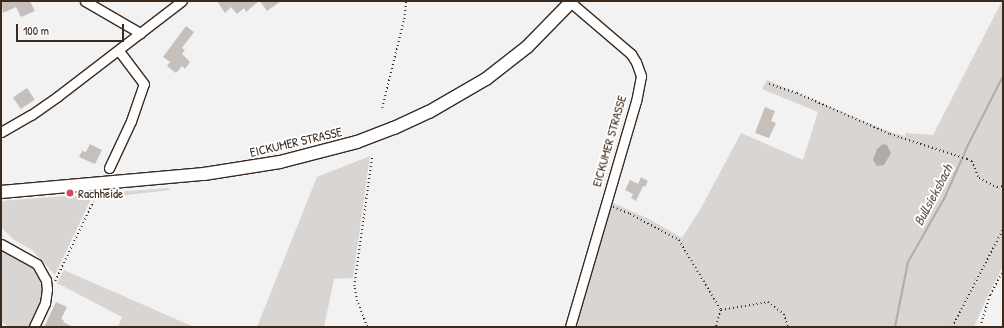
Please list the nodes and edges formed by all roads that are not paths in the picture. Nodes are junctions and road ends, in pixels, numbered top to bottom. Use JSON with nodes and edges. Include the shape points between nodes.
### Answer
{"nodes":[{"id":1,"x":85,"y":1,"type":"edge"},
{"id":2,"x":182,"y":1,"type":"edge"},
{"id":3,"x":570,"y":1,"type":"edge"},
{"id":4,"x":140,"y":33,"type":"junction"},
{"id":5,"x":119,"y":51,"type":"junction"},
{"id":6,"x":1,"y":132,"type":"edge"},
{"id":7,"x":109,"y":168,"type":"dead end"},
{"id":8,"x":1,"y":192,"type":"edge"},
{"id":9,"x":1,"y":244,"type":"edge"},
{"id":10,"x":34,"y":327,"type":"edge"},
{"id":11,"x":570,"y":327,"type":"edge"}],
"edges":[{"from":1,"to":4,"type":"street"},
{"from":2,"to":4,"type":"street"},
{"from":3,"to":8,"type":"main road","name":"EICKUMER STRASSE","via":[[560,15],[508,63],[464,93],[430,112],[357,142],[280,162],[204,174]]},
{"from":3,"to":11,"type":"street","name":"EICKUMER STRASSE","via":[[631,54],[641,76]]},
{"from":4,"to":5,"type":"street"},
{"from":5,"to":6,"type":"street","via":[[31,115]]},
{"from":5,"to":7,"type":"street","via":[[144,84],[131,121]]},
{"from":9,"to":10,"type":"street","via":[[37,264],[46,280],[45,303]]}]}
